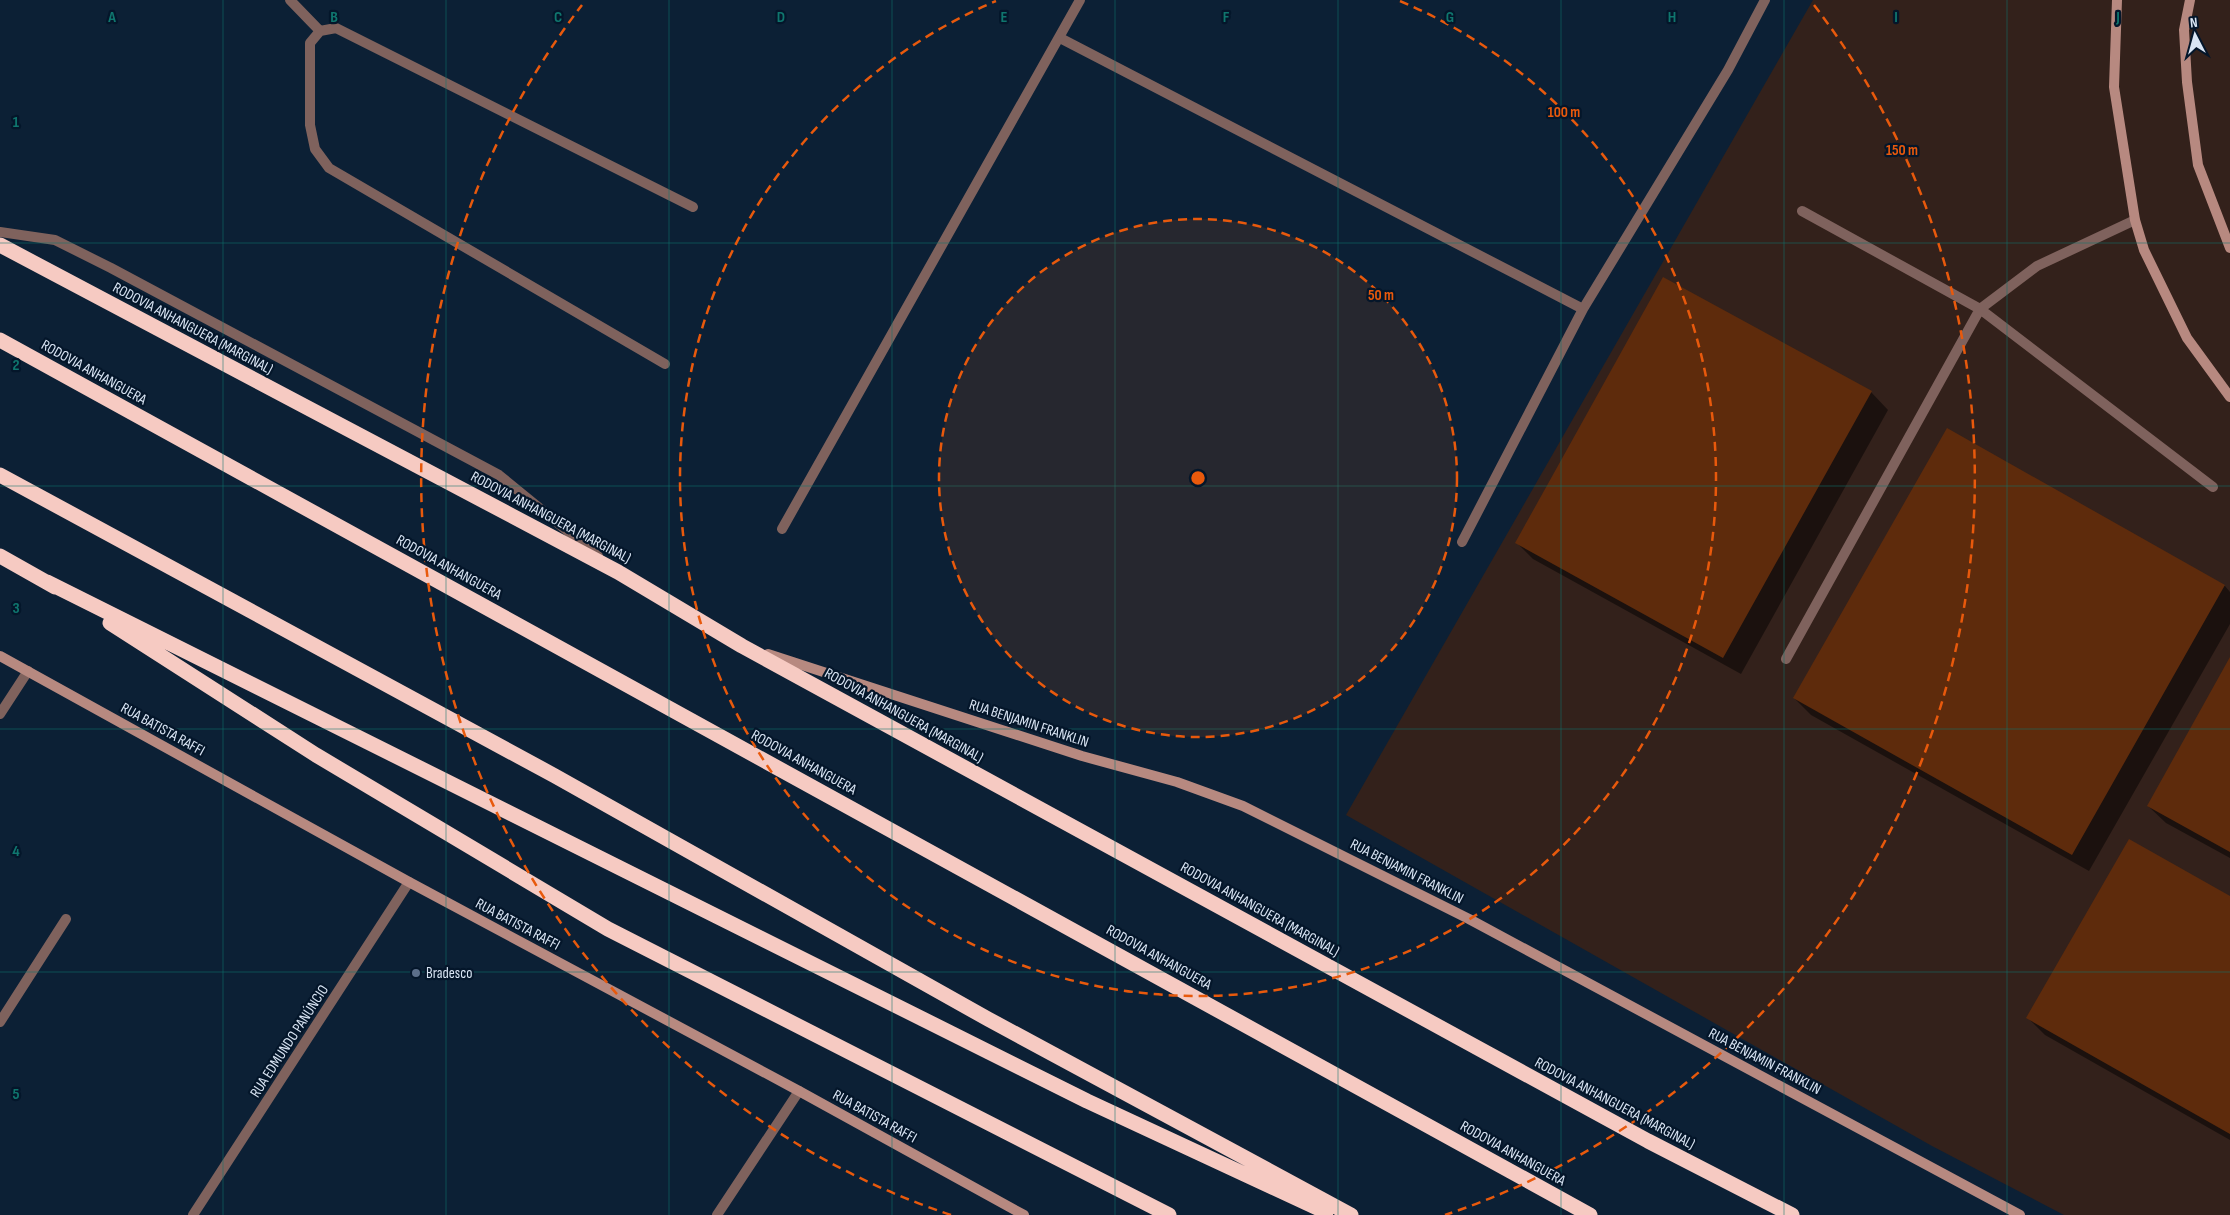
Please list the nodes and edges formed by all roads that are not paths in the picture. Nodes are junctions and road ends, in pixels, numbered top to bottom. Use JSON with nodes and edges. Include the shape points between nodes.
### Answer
{"nodes":[{"id":1,"x":290,"y":0,"type":"edge"},
{"id":2,"x":1080,"y":0,"type":"edge"},
{"id":3,"x":1765,"y":0,"type":"edge"},
{"id":4,"x":2118,"y":0,"type":"edge"},
{"id":5,"x":2190,"y":0,"type":"edge"},
{"id":6,"x":320,"y":30,"type":"junction"},
{"id":7,"x":1060,"y":38,"type":"junction"},
{"id":8,"x":693,"y":207,"type":"dead end"},
{"id":9,"x":1802,"y":211,"type":"dead end"},
{"id":10,"x":2134,"y":220,"type":"junction"},
{"id":11,"x":0,"y":232,"type":"edge"},
{"id":12,"x":0,"y":245,"type":"edge"},
{"id":13,"x":2230,"y":248,"type":"edge"},
{"id":14,"x":1583,"y":309,"type":"junction"},
{"id":15,"x":1980,"y":309,"type":"junction"},
{"id":16,"x":0,"y":340,"type":"edge"},
{"id":17,"x":665,"y":364,"type":"dead end"},
{"id":18,"x":2230,"y":397,"type":"edge"},
{"id":19,"x":0,"y":475,"type":"edge"},
{"id":20,"x":2213,"y":487,"type":"dead end"},
{"id":21,"x":782,"y":528,"type":"dead end"},
{"id":22,"x":1462,"y":542,"type":"dead end"},
{"id":23,"x":0,"y":556,"type":"edge"},
{"id":24,"x":618,"y":572,"type":"junction"},
{"id":25,"x":47,"y":582,"type":"junction"},
{"id":26,"x":742,"y":646,"type":"junction"},
{"id":27,"x":0,"y":656,"type":"edge"},
{"id":28,"x":1786,"y":659,"type":"dead end"},
{"id":29,"x":28,"y":671,"type":"junction"},
{"id":30,"x":0,"y":714,"type":"edge"},
{"id":31,"x":409,"y":882,"type":"junction"},
{"id":32,"x":66,"y":919,"type":"dead end"},
{"id":33,"x":0,"y":1022,"type":"edge"},
{"id":34,"x":798,"y":1091,"type":"junction"},
{"id":35,"x":193,"y":1215,"type":"edge"},
{"id":36,"x":717,"y":1215,"type":"edge"},
{"id":37,"x":1024,"y":1215,"type":"edge"},
{"id":38,"x":1168,"y":1215,"type":"edge"},
{"id":39,"x":1332,"y":1215,"type":"edge"},
{"id":40,"x":1351,"y":1215,"type":"edge"},
{"id":41,"x":1590,"y":1215,"type":"edge"},
{"id":42,"x":1792,"y":1215,"type":"edge"},
{"id":43,"x":2020,"y":1215,"type":"edge"}],
"edges":[{"from":1,"to":6,"type":"street"},
{"from":2,"to":7,"type":"street"},
{"from":3,"to":14,"type":"street","via":[[1728,70]]},
{"from":4,"to":10,"type":"street","via":[[2114,87]]},
{"from":5,"to":13,"type":"street","via":[[2184,30],[2198,165]]},
{"from":6,"to":8,"type":"street","via":[[336,28]]},
{"from":6,"to":17,"type":"street","via":[[310,42],[310,125],[315,149],[329,168]]},
{"from":7,"to":14,"type":"street"},
{"from":7,"to":21,"type":"street"},
{"from":9,"to":15,"type":"street"},
{"from":10,"to":15,"type":"street","via":[[2037,266]]},
{"from":10,"to":18,"type":"street","via":[[2144,250],[2187,338]]},
{"from":11,"to":24,"type":"street","via":[[55,240],[499,475]]},
{"from":12,"to":24,"type":"highway","name":"RODOVIA ANHANGUERA (MARGINAL)"},
{"from":14,"to":22,"type":"street"},
{"from":15,"to":20,"type":"street"},
{"from":15,"to":28,"type":"street"},
{"from":16,"to":41,"type":"highway","name":"RODOVIA ANHANGUERA"},
{"from":19,"to":40,"type":"highway","via":[[555,776],[988,1019]]},
{"from":23,"to":25,"type":"highway"},
{"from":24,"to":26,"type":"highway","name":"RODOVIA ANHANGUERA (MARGINAL)"},
{"from":25,"to":38,"type":"highway","via":[[316,755],[608,929]]},
{"from":25,"to":39,"type":"highway","via":[[1087,1101]]},
{"from":26,"to":42,"type":"highway","name":"RODOVIA ANHANGUERA (MARGINAL)","via":[[1648,1141]]},
{"from":26,"to":43,"type":"street","name":"RUA BENJAMIN FRANKLIN","via":[[1082,756],[1178,782],[1243,806],[1469,919]]},
{"from":27,"to":29,"type":"street","name":"RUA BATISTA RAFFI"},
{"from":29,"to":30,"type":"street"},
{"from":29,"to":31,"type":"street","name":"RUA BATISTA RAFFI"},
{"from":31,"to":34,"type":"street","name":"RUA BATISTA RAFFI"},
{"from":31,"to":35,"type":"street","name":"RUA EDMUNDO PANÚNCIO"},
{"from":32,"to":33,"type":"street"},
{"from":34,"to":36,"type":"street"},
{"from":34,"to":37,"type":"street","name":"RUA BATISTA RAFFI"}]}
